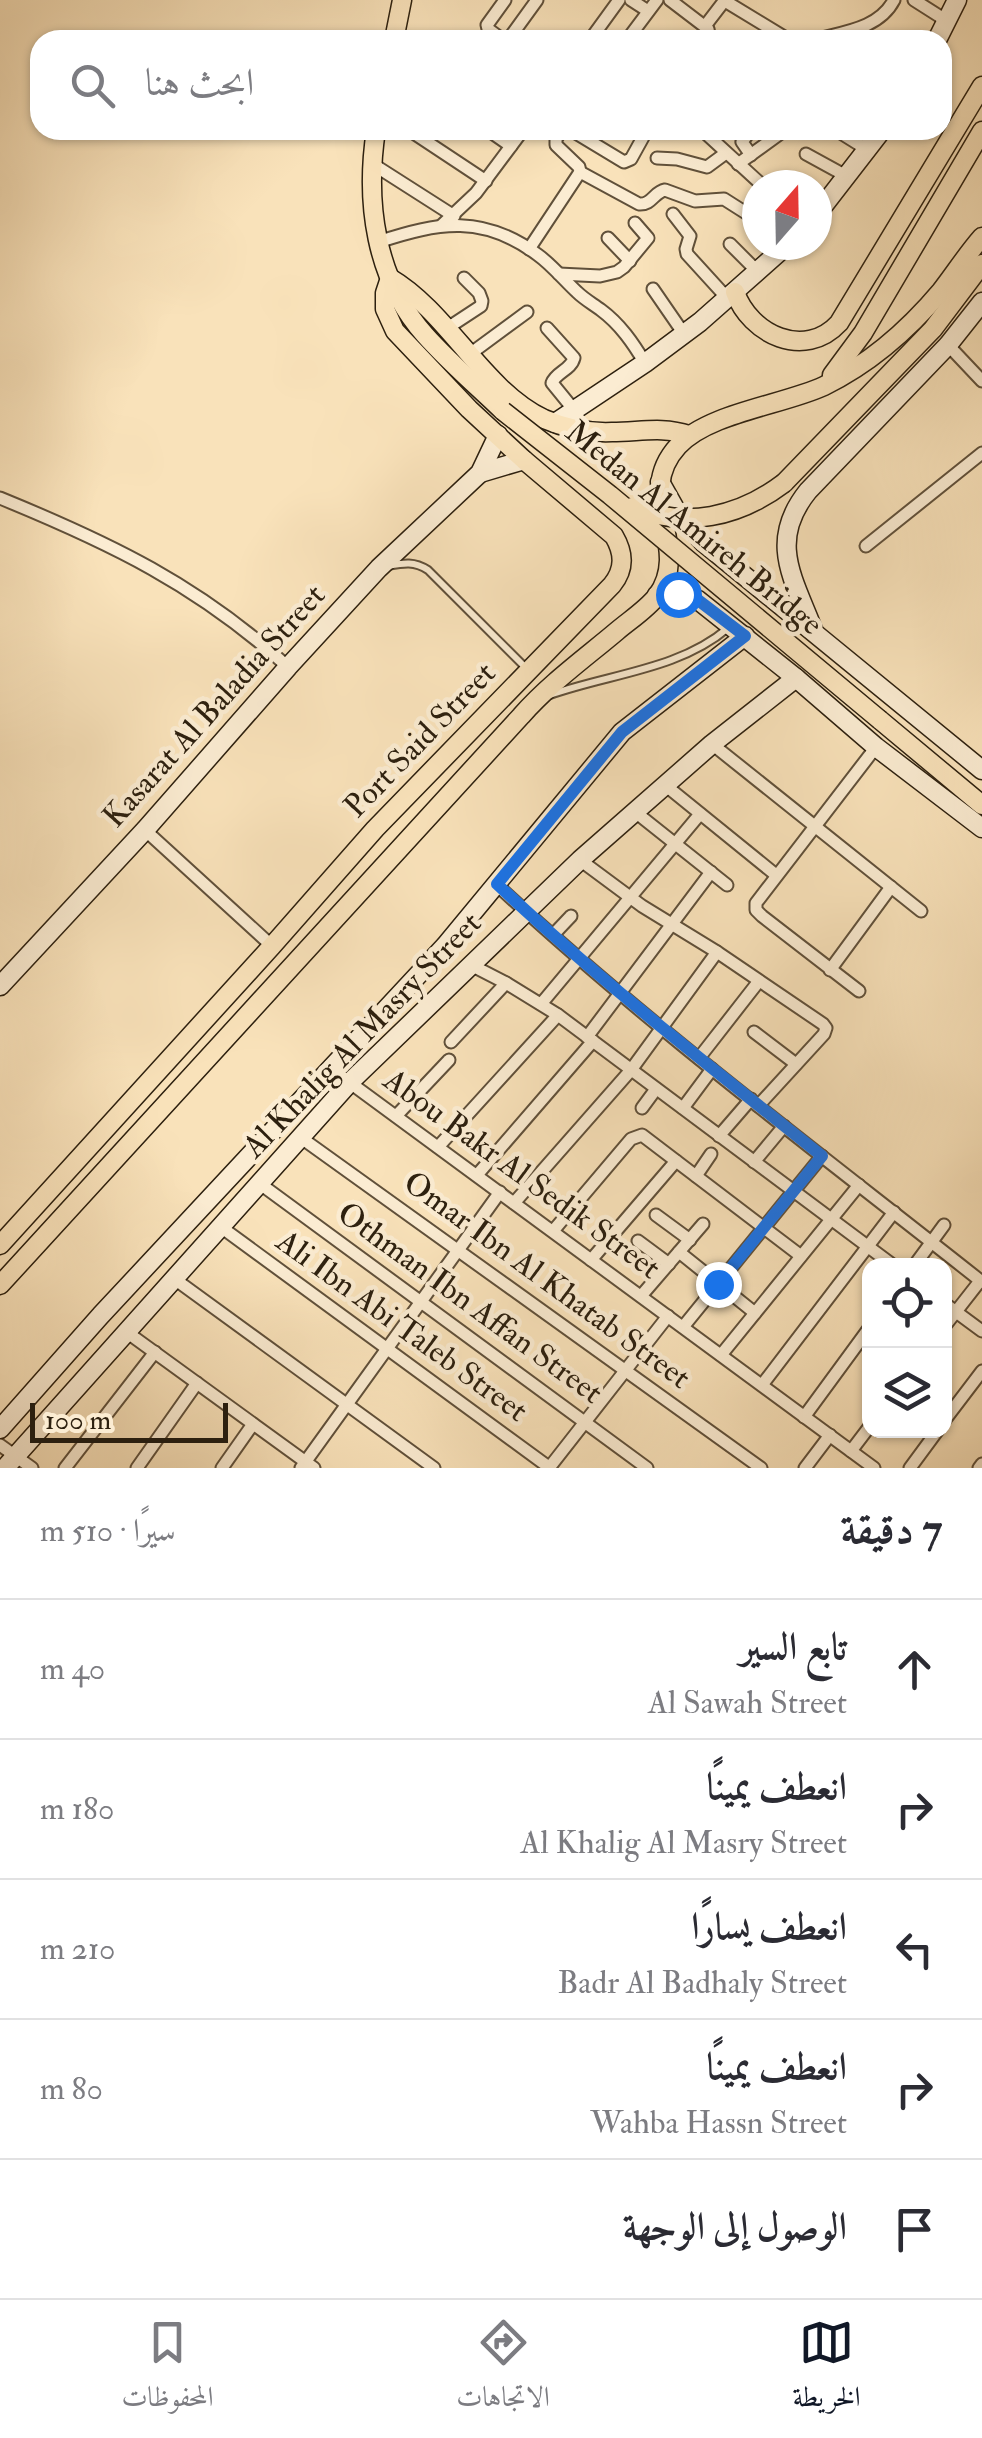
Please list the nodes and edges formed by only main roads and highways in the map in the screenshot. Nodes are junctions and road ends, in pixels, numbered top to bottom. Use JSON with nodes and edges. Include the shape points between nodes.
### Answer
{"nodes":[{"id":1,"x":402,"y":0,"type":"edge"},
{"id":2,"x":396,"y":30,"type":"edge"},
{"id":3,"x":982,"y":86,"type":"edge"},
{"id":4,"x":982,"y":132,"type":"edge"},
{"id":5,"x":952,"y":136,"type":"edge"},
{"id":6,"x":374,"y":140,"type":"edge"},
{"id":7,"x":949,"y":140,"type":"edge"},
{"id":8,"x":982,"y":237,"type":"edge"},
{"id":9,"x":982,"y":264,"type":"edge"},
{"id":10,"x":390,"y":278,"type":"junction"},
{"id":11,"x":731,"y":296,"type":"road end"},
{"id":12,"x":822,"y":387,"type":"junction"},
{"id":13,"x":689,"y":436,"type":"junction"},
{"id":14,"x":610,"y":495,"type":"junction"},
{"id":15,"x":404,"y":798,"type":"junction"},
{"id":16,"x":982,"y":804,"type":"edge"},
{"id":17,"x":430,"y":816,"type":"junction"},
{"id":18,"x":374,"y":829,"type":"junction"},
{"id":19,"x":403,"y":848,"type":"junction"},
{"id":20,"x":0,"y":1245,"type":"edge"},
{"id":21,"x":0,"y":1286,"type":"edge"}],
"edges":[{"from":1,"to":2,"type":"main road"},
{"from":3,"to":5,"type":"main road"},
{"from":4,"to":12,"type":"main road","via":[[864,333]]},
{"from":6,"to":10,"type":"main road","via":[[371,195]]},
{"from":7,"to":11,"type":"main road","via":[[833,330],[804,340],[774,336]]},
{"from":8,"to":12,"type":"main road","via":[[905,328]]},
{"from":9,"to":14,"type":"main road","bridge":true,"via":[[933,329],[784,483],[753,504],[718,516],[662,516]]},
{"from":10,"to":13,"type":"main road","via":[[520,405],[593,432],[653,428]]},
{"from":10,"to":14,"type":"main road","name":"Medan Al Amireh Bridge","bridge":true,"via":[[424,334],[503,411]]},
{"from":10,"to":15,"type":"main road","name":"Port Said Street","via":[[385,309],[394,331],[469,409],[607,529],[622,561],[612,585]]},
{"from":12,"to":13,"type":"main road"},
{"from":13,"to":17,"type":"main road","name":"Port Said Street","via":[[667,461],[660,482],[669,555],[657,595],[534,701]]},
{"from":14,"to":16,"type":"main road","name":"Medan Al Amireh Bridge","bridge":true},
{"from":15,"to":17,"type":"main road"},
{"from":15,"to":18,"type":"main road","name":"Port Said Street"},
{"from":17,"to":19,"type":"main road","name":"Port Said Street"},
{"from":18,"to":19,"type":"main road","via":[[392,834]]},
{"from":18,"to":20,"type":"main road","name":"Port Said Street"},
{"from":19,"to":21,"type":"main road","name":"Port Said Street"}]}
